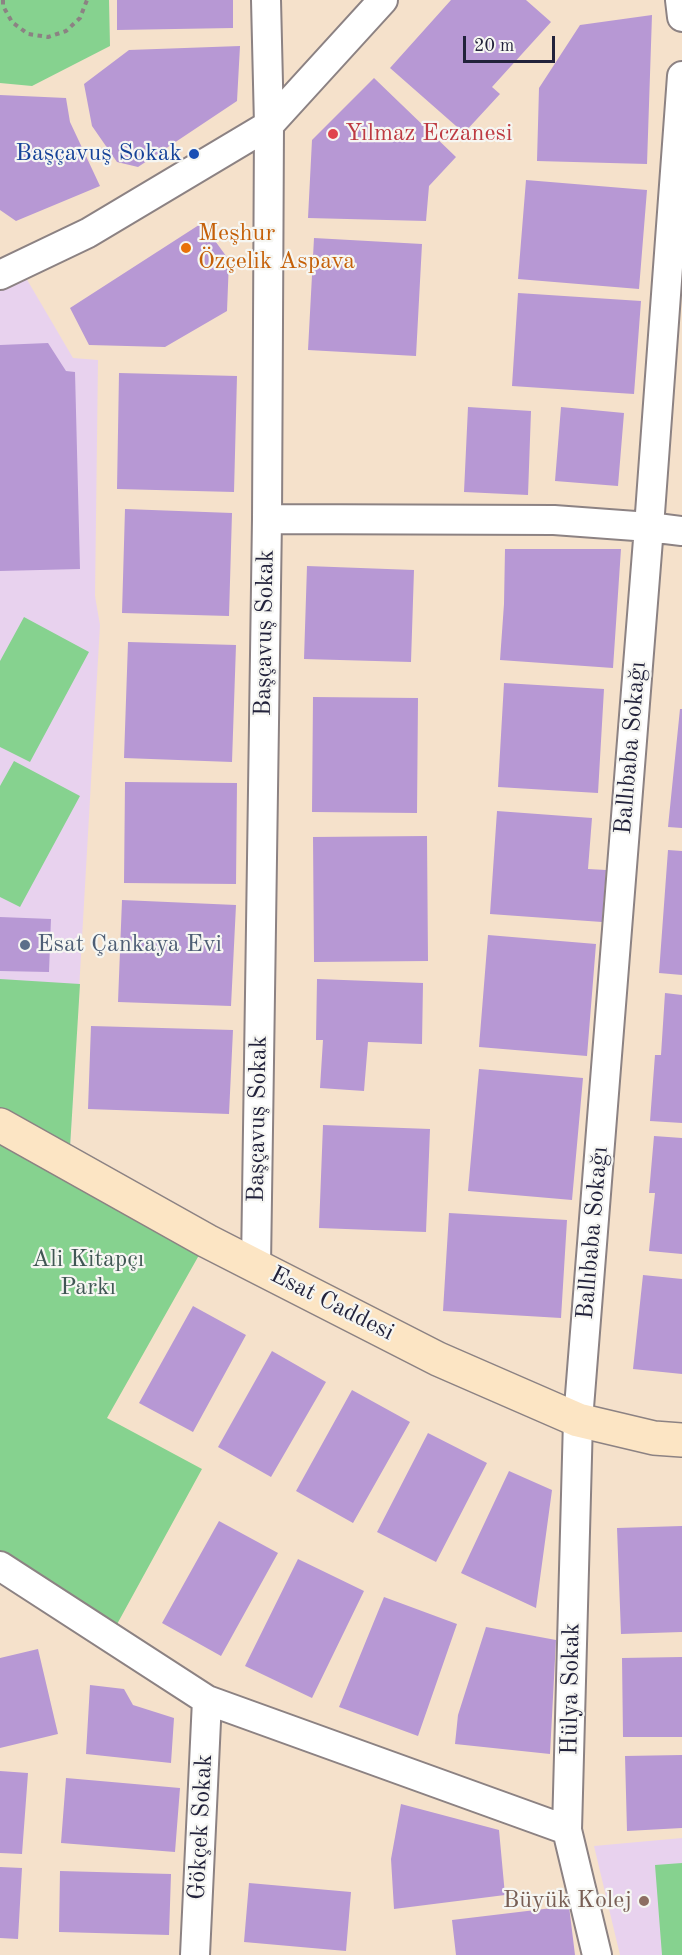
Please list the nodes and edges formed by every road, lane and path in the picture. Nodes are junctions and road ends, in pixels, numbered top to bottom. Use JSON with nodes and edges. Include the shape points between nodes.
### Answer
{"nodes":[{"id":1,"x":3,"y":0,"type":"edge"},
{"id":2,"x":87,"y":0,"type":"edge"},
{"id":3,"x":266,"y":0,"type":"edge"},
{"id":4,"x":383,"y":0,"type":"edge"},
{"id":5,"x":680,"y":0,"type":"edge"},
{"id":6,"x":2,"y":6,"type":"edge"},
{"id":7,"x":682,"y":17,"type":"edge"},
{"id":8,"x":682,"y":76,"type":"edge"},
{"id":9,"x":269,"y":125,"type":"junction"},
{"id":10,"x":0,"y":275,"type":"edge"},
{"id":11,"x":267,"y":519,"type":"junction"},
{"id":12,"x":649,"y":527,"type":"junction"},
{"id":13,"x":682,"y":531,"type":"edge"},
{"id":14,"x":0,"y":1125,"type":"edge"},
{"id":15,"x":256,"y":1265,"type":"junction"},
{"id":16,"x":578,"y":1420,"type":"junction"},
{"id":17,"x":682,"y":1440,"type":"edge"},
{"id":18,"x":0,"y":1566,"type":"edge"},
{"id":19,"x":207,"y":1700,"type":"junction"},
{"id":20,"x":567,"y":1830,"type":"junction"},
{"id":21,"x":195,"y":1955,"type":"edge"},
{"id":22,"x":597,"y":1955,"type":"edge"}],
"edges":[{"from":1,"to":6,"type":"path"},
{"from":2,"to":6,"type":"path","via":[[80,18],[66,31],[48,37],[28,34],[12,22]]},
{"from":3,"to":9,"type":"street","name":"Başçavuş Sokak"},
{"from":4,"to":9,"type":"street"},
{"from":5,"to":7,"type":"street"},
{"from":8,"to":12,"type":"street","name":"Ballıbaba Sokağı"},
{"from":9,"to":10,"type":"street","via":[[88,233]]},
{"from":9,"to":11,"type":"street","name":"Başçavuş Sokak"},
{"from":11,"to":12,"type":"street","via":[[554,520]]},
{"from":11,"to":15,"type":"street","name":"Başçavuş Sokak"},
{"from":12,"to":13,"type":"street"},
{"from":12,"to":16,"type":"street","name":"Ballıbaba Sokağı"},
{"from":14,"to":15,"type":"main road","name":"Esat Caddesi"},
{"from":15,"to":16,"type":"main road","name":"Esat Caddesi","via":[[438,1359]]},
{"from":16,"to":17,"type":"main road","name":"Esat Caddesi","via":[[654,1438]]},
{"from":16,"to":20,"type":"street","name":"Hülya Sokak"},
{"from":18,"to":19,"type":"street"},
{"from":19,"to":20,"type":"street"},
{"from":19,"to":21,"type":"street","name":"Gökçek Sokak"},
{"from":20,"to":22,"type":"street","name":"Hülya Sokak"}]}
